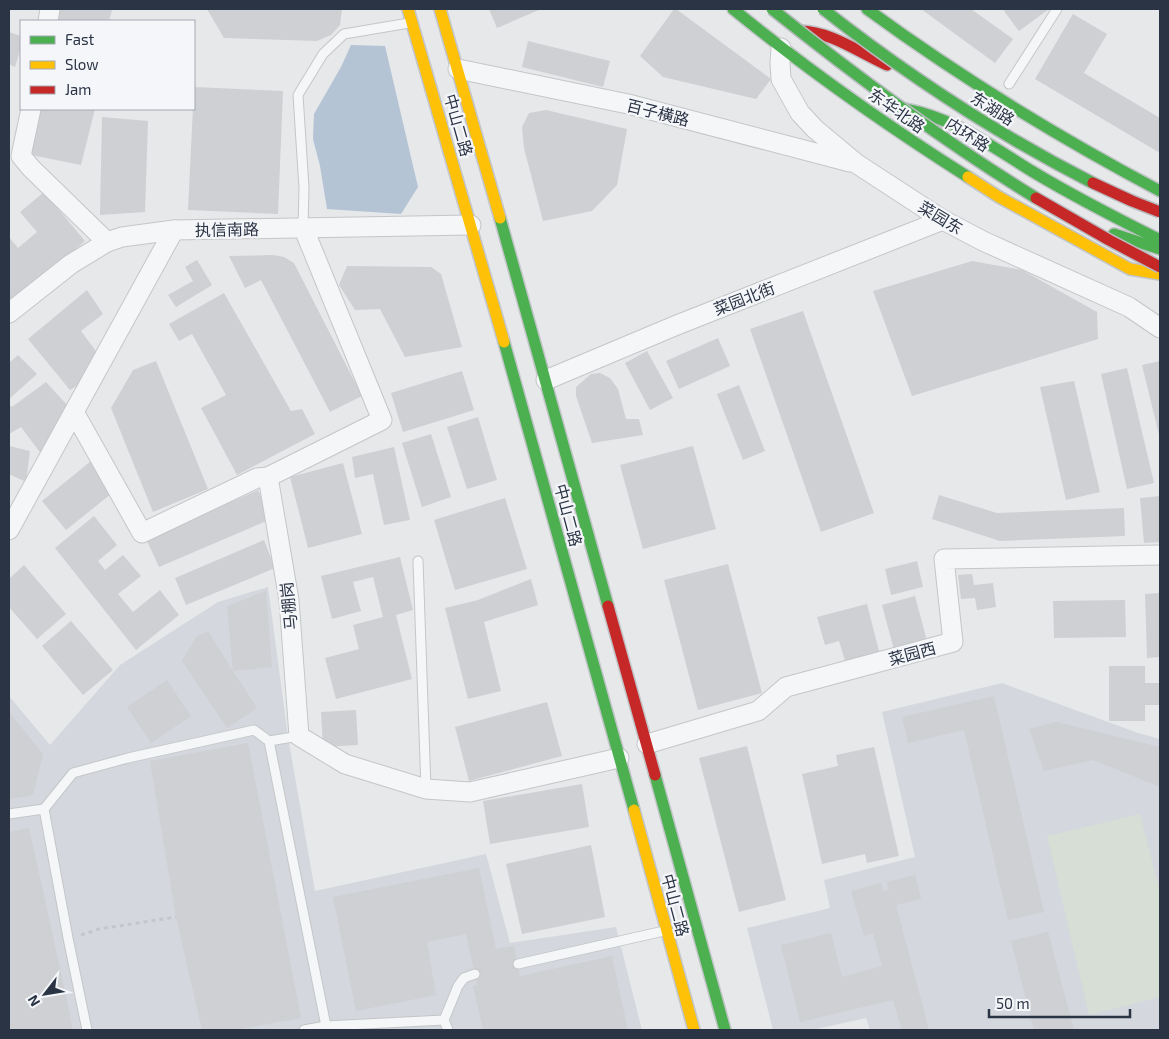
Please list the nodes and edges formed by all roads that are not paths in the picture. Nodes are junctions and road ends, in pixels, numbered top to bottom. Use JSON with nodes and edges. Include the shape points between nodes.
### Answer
{"nodes":[{"id":1,"x":408,"y":9,"type":"edge"},
{"id":2,"x":440,"y":9,"type":"edge"},
{"id":3,"x":733,"y":9,"type":"edge"},
{"id":4,"x":772,"y":9,"type":"edge"},
{"id":5,"x":808,"y":9,"type":"edge"},
{"id":6,"x":823,"y":9,"type":"edge"},
{"id":7,"x":867,"y":9,"type":"edge"},
{"id":8,"x":1057,"y":9,"type":"edge"},
{"id":9,"x":412,"y":23,"type":"junction"},
{"id":10,"x":782,"y":48,"type":"junction"},
{"id":11,"x":458,"y":69,"type":"junction"},
{"id":12,"x":904,"y":73,"type":"junction"},
{"id":13,"x":1009,"y":84,"type":"dead end"},
{"id":14,"x":863,"y":107,"type":"junction"},
{"id":15,"x":31,"y":110,"type":"edge"},
{"id":16,"x":971,"y":134,"type":"junction"},
{"id":17,"x":905,"y":137,"type":"junction"},
{"id":18,"x":15,"y":154,"type":"edge"},
{"id":19,"x":857,"y":164,"type":"junction"},
{"id":20,"x":1160,"y":191,"type":"edge"},
{"id":21,"x":1051,"y":206,"type":"junction"},
{"id":22,"x":1160,"y":212,"type":"edge"},
{"id":23,"x":1160,"y":217,"type":"edge"},
{"id":24,"x":944,"y":220,"type":"junction"},
{"id":25,"x":471,"y":225,"type":"junction"},
{"id":26,"x":303,"y":227,"type":"junction"},
{"id":27,"x":174,"y":230,"type":"junction"},
{"id":28,"x":1160,"y":240,"type":"edge"},
{"id":29,"x":107,"y":242,"type":"junction"},
{"id":30,"x":1160,"y":249,"type":"edge"},
{"id":31,"x":1160,"y":266,"type":"edge"},
{"id":32,"x":1160,"y":274,"type":"edge"},
{"id":33,"x":9,"y":313,"type":"edge"},
{"id":34,"x":1160,"y":328,"type":"edge"},
{"id":35,"x":546,"y":380,"type":"junction"},
{"id":36,"x":74,"y":412,"type":"junction"},
{"id":37,"x":268,"y":477,"type":"junction"},
{"id":38,"x":9,"y":530,"type":"edge"},
{"id":39,"x":1160,"y":555,"type":"edge"},
{"id":40,"x":418,"y":561,"type":"dead end"},
{"id":41,"x":299,"y":736,"type":"junction"},
{"id":42,"x":269,"y":741,"type":"junction"},
{"id":43,"x":647,"y":744,"type":"junction"},
{"id":44,"x":620,"y":758,"type":"junction"},
{"id":45,"x":426,"y":789,"type":"junction"},
{"id":46,"x":44,"y":809,"type":"junction"},
{"id":47,"x":9,"y":814,"type":"edge"},
{"id":48,"x":666,"y":930,"type":"junction"},
{"id":49,"x":518,"y":964,"type":"dead end"},
{"id":50,"x":474,"y":974,"type":"dead end"},
{"id":51,"x":444,"y":1020,"type":"junction"},
{"id":52,"x":326,"y":1026,"type":"junction"},
{"id":53,"x":87,"y":1030,"type":"edge"},
{"id":54,"x":304,"y":1030,"type":"edge"},
{"id":55,"x":448,"y":1030,"type":"edge"},
{"id":56,"x":694,"y":1030,"type":"edge"},
{"id":57,"x":725,"y":1030,"type":"edge"}],
"edges":[{"from":1,"to":9,"type":"main road","name":"中山二路"},
{"from":2,"to":11,"type":"main road","name":"中山二路"},
{"from":3,"to":10,"type":"main road","name":"东华北路"},
{"from":4,"to":21,"type":"main road","name":"内环路","bridge":true,"via":[[930,129]]},
{"from":5,"to":12,"type":"main road","name":"东华北路"},
{"from":6,"to":22,"type":"main road","name":"东湖路","bridge":true,"via":[[896,64],[1008,136],[1112,192]]},
{"from":7,"to":20,"type":"main road","via":[[986,91]]},
{"from":8,"to":13,"type":"lane"},
{"from":9,"to":25,"type":"main road","name":"中山二路"},
{"from":9,"to":26,"type":"lane","via":[[344,34],[323,54],[298,95]]},
{"from":10,"to":12,"type":"main road","via":[[794,33],[806,30]]},
{"from":10,"to":14,"type":"main road","name":"东华北路"},
{"from":10,"to":19,"type":"street","name":"菜园东","via":[[781,79],[800,112]]},
{"from":11,"to":19,"type":"street","name":"百子横路","via":[[628,104]]},
{"from":11,"to":35,"type":"main road","name":"中山二路"},
{"from":12,"to":23,"type":"main road","name":"东华北路","via":[[1017,144],[1094,187]]},
{"from":14,"to":16,"type":"main road","via":[[910,110],[936,117]]},
{"from":14,"to":17,"type":"main road","name":"东华北路"},
{"from":15,"to":18,"type":"street"},
{"from":16,"to":17,"type":"main road"},
{"from":16,"to":28,"type":"main road","via":[[1036,174]]},
{"from":17,"to":32,"type":"main road","name":"东华北路","via":[[999,197],[1130,269]]},
{"from":18,"to":29,"type":"street"},
{"from":19,"to":24,"type":"street","name":"菜园东"},
{"from":21,"to":30,"type":"main road","bridge":true,"via":[[1114,234]]},
{"from":21,"to":31,"type":"main road","name":"内环路","bridge":true},
{"from":24,"to":34,"type":"street","name":"菜园东","via":[[1129,308]]},
{"from":24,"to":35,"type":"street","name":"菜园北街"},
{"from":25,"to":26,"type":"street","name":"执信南路"},
{"from":25,"to":44,"type":"main road","name":"中山二路"},
{"from":26,"to":27,"type":"street","name":"执信南路"},
{"from":26,"to":37,"type":"street","via":[[382,420]]},
{"from":27,"to":29,"type":"street","name":"执信南路"},
{"from":27,"to":36,"type":"street"},
{"from":29,"to":33,"type":"street","name":"执信南路","via":[[63,269]]},
{"from":35,"to":43,"type":"main road","name":"中山二路"},
{"from":36,"to":37,"type":"street","via":[[142,533],[257,478]]},
{"from":36,"to":38,"type":"street"},
{"from":37,"to":41,"type":"street","name":"马棚岗","via":[[289,600]]},
{"from":39,"to":43,"type":"street","name":"菜园西","via":[[944,559],[953,642],[786,688],[758,711]]},
{"from":40,"to":45,"type":"lane"},
{"from":41,"to":42,"type":"lane"},
{"from":41,"to":45,"type":"street","via":[[345,764]]},
{"from":42,"to":46,"type":"lane","via":[[254,730],[128,758],[73,774]]},
{"from":42,"to":52,"type":"lane"},
{"from":43,"to":57,"type":"main road","name":"中山二路"},
{"from":44,"to":45,"type":"street","via":[[470,792]]},
{"from":44,"to":48,"type":"main road","name":"中山二路"},
{"from":46,"to":47,"type":"lane"},
{"from":46,"to":53,"type":"lane"},
{"from":48,"to":49,"type":"lane"},
{"from":48,"to":56,"type":"main road","name":"中山二路"},
{"from":50,"to":51,"type":"lane","via":[[464,978],[458,986]]},
{"from":51,"to":52,"type":"lane"},
{"from":51,"to":55,"type":"lane"},
{"from":52,"to":54,"type":"lane"}]}
